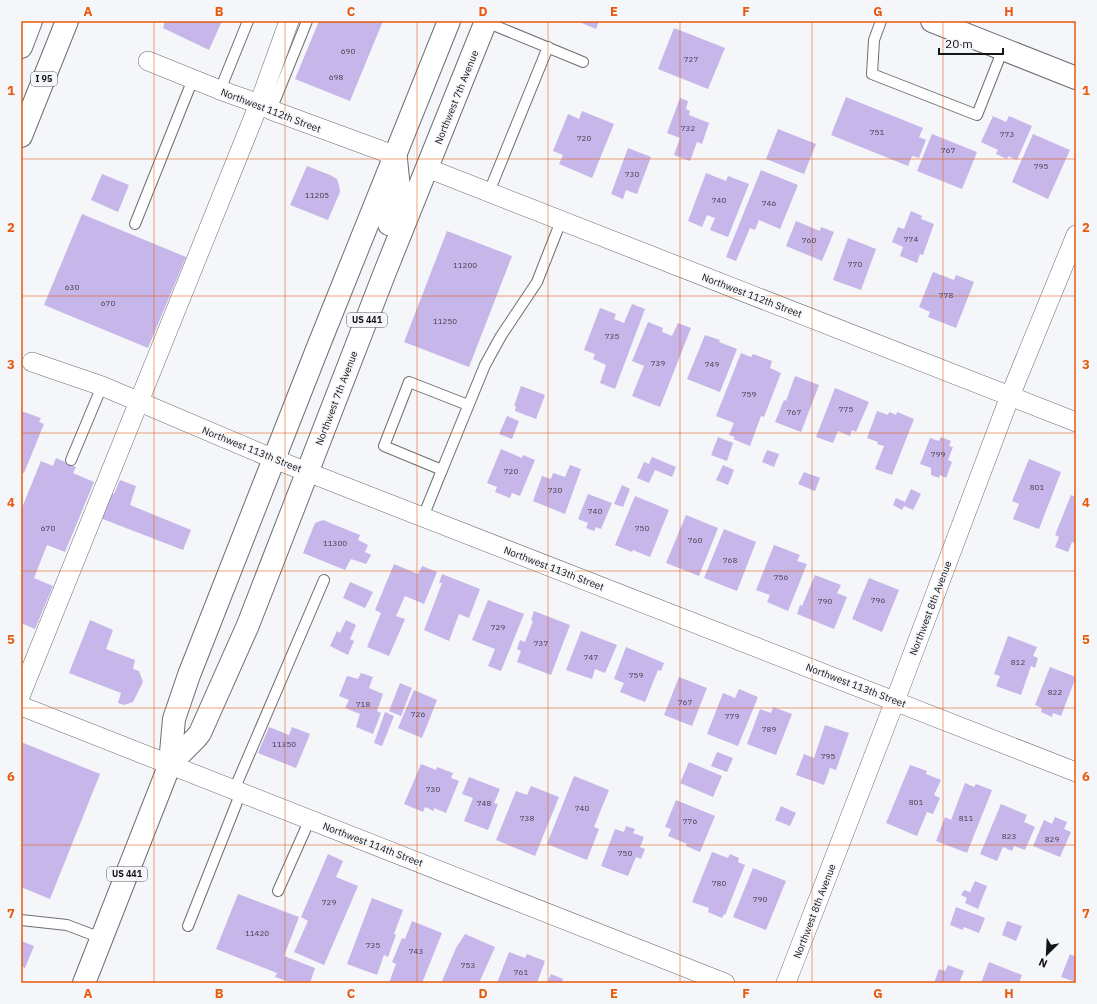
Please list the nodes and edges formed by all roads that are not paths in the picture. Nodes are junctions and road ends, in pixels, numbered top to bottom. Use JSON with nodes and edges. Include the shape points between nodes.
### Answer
{"nodes":[{"id":1,"x":32,"y":21,"type":"edge"},
{"id":2,"x":67,"y":21,"type":"edge"},
{"id":3,"x":248,"y":21,"type":"edge"},
{"id":4,"x":289,"y":21,"type":"edge"},
{"id":5,"x":307,"y":21,"type":"edge"},
{"id":6,"x":449,"y":21,"type":"edge"},
{"id":7,"x":486,"y":21,"type":"edge"},
{"id":8,"x":881,"y":21,"type":"edge"},
{"id":9,"x":932,"y":21,"type":"edge"},
{"id":10,"x":21,"y":47,"type":"edge"},
{"id":11,"x":548,"y":47,"type":"junction"},
{"id":12,"x":1003,"y":49,"type":"junction"},
{"id":13,"x":148,"y":61,"type":"dead end"},
{"id":14,"x":583,"y":62,"type":"dead end"},
{"id":15,"x":1076,"y":78,"type":"edge"},
{"id":16,"x":194,"y":80,"type":"junction"},
{"id":17,"x":220,"y":90,"type":"junction"},
{"id":18,"x":265,"y":107,"type":"junction"},
{"id":19,"x":21,"y":136,"type":"edge"},
{"id":20,"x":396,"y":156,"type":"junction"},
{"id":21,"x":427,"y":168,"type":"junction"},
{"id":22,"x":489,"y":192,"type":"junction"},
{"id":23,"x":561,"y":221,"type":"junction"},
{"id":24,"x":135,"y":224,"type":"dead end"},
{"id":25,"x":1076,"y":235,"type":"edge"},
{"id":26,"x":371,"y":309,"type":"junction"},
{"id":27,"x":32,"y":362,"type":"dead end"},
{"id":28,"x":102,"y":386,"type":"junction"},
{"id":29,"x":1010,"y":396,"type":"junction"},
{"id":30,"x":139,"y":401,"type":"junction"},
{"id":31,"x":468,"y":405,"type":"junction"},
{"id":32,"x":1076,"y":422,"type":"edge"},
{"id":33,"x":274,"y":459,"type":"junction"},
{"id":34,"x":71,"y":460,"type":"dead end"},
{"id":35,"x":442,"y":470,"type":"junction"},
{"id":36,"x":308,"y":472,"type":"junction"},
{"id":37,"x":423,"y":517,"type":"junction"},
{"id":38,"x":324,"y":580,"type":"dead end"},
{"id":39,"x":21,"y":694,"type":"edge"},
{"id":40,"x":895,"y":701,"type":"junction"},
{"id":41,"x":21,"y":706,"type":"edge"},
{"id":42,"x":170,"y":764,"type":"junction"},
{"id":43,"x":1076,"y":772,"type":"edge"},
{"id":44,"x":238,"y":791,"type":"junction"},
{"id":45,"x":310,"y":820,"type":"junction"},
{"id":46,"x":278,"y":891,"type":"dead end"},
{"id":47,"x":21,"y":920,"type":"edge"},
{"id":48,"x":188,"y":926,"type":"dead end"},
{"id":49,"x":101,"y":938,"type":"junction"},
{"id":50,"x":84,"y":983,"type":"edge"},
{"id":51,"x":725,"y":983,"type":"edge"},
{"id":52,"x":786,"y":983,"type":"edge"}],
"edges":[{"from":1,"to":10,"type":"main road"},
{"from":2,"to":19,"type":"main road","number":"I 95"},
{"from":3,"to":17,"type":"lane"},
{"from":4,"to":18,"type":"street"},
{"from":5,"to":18,"type":"lane"},
{"from":6,"to":20,"type":"main road","name":"Northwest 7th Avenue","number":"US 441"},
{"from":7,"to":11,"type":"lane"},
{"from":7,"to":21,"type":"main road","name":"Northwest 7th Avenue","number":"US 441"},
{"from":8,"to":12,"type":"lane","via":[[874,40],[872,74],[977,115]]},
{"from":9,"to":12,"type":"main road"},
{"from":11,"to":14,"type":"lane"},
{"from":11,"to":22,"type":"lane"},
{"from":12,"to":15,"type":"main road"},
{"from":13,"to":16,"type":"street","name":"Northwest 112th Street"},
{"from":16,"to":17,"type":"street","name":"Northwest 112th Street"},
{"from":16,"to":24,"type":"lane"},
{"from":17,"to":18,"type":"street","name":"Northwest 112th Street"},
{"from":18,"to":20,"type":"street","name":"Northwest 112th Street"},
{"from":18,"to":30,"type":"street"},
{"from":20,"to":26,"type":"main road","via":[[400,198],[374,260]]},
{"from":20,"to":33,"type":"main road","name":"Northwest 7th Avenue","number":"US 441"},
{"from":21,"to":22,"type":"street","name":"Northwest 112th Street"},
{"from":21,"to":26,"type":"main road","name":"Northwest 7th Avenue","number":"US 441"},
{"from":22,"to":23,"type":"street","name":"Northwest 112th Street"},
{"from":23,"to":29,"type":"street","name":"Northwest 112th Street"},
{"from":23,"to":31,"type":"lane","via":[[537,282],[501,336]]},
{"from":25,"to":29,"type":"street","name":"Northwest 8th Avenue"},
{"from":26,"to":36,"type":"main road","name":"Northwest 7th Avenue","number":"US 441"},
{"from":27,"to":28,"type":"street","name":"Northwest 113th Street"},
{"from":28,"to":30,"type":"street","name":"Northwest 113th Street"},
{"from":28,"to":34,"type":"lane"},
{"from":29,"to":32,"type":"street","name":"Northwest 112th Street"},
{"from":29,"to":40,"type":"street","name":"Northwest 8th Avenue"},
{"from":30,"to":33,"type":"street","name":"Northwest 113th Street"},
{"from":30,"to":39,"type":"street"},
{"from":31,"to":35,"type":"lane"},
{"from":31,"to":35,"type":"lane","via":[[409,382],[384,446]]},
{"from":33,"to":36,"type":"street","name":"Northwest 113th Street"},
{"from":33,"to":42,"type":"main road","name":"Northwest 7th Avenue","number":"US 441","via":[[189,675],[174,719]]},
{"from":35,"to":37,"type":"lane"},
{"from":36,"to":37,"type":"street","name":"Northwest 113th Street"},
{"from":36,"to":42,"type":"main road","name":"Northwest 7th Avenue","number":"US 441","via":[[248,625],[200,733]]},
{"from":37,"to":40,"type":"street","name":"Northwest 113th Street"},
{"from":38,"to":44,"type":"lane"},
{"from":40,"to":43,"type":"street","name":"Northwest 113th Street"},
{"from":40,"to":52,"type":"street","name":"Northwest 8th Avenue"},
{"from":41,"to":42,"type":"street","name":"Northwest 114th Street"},
{"from":42,"to":44,"type":"street","name":"Northwest 114th Street"},
{"from":42,"to":49,"type":"main road","name":"Northwest 7th Avenue","number":"US 441"},
{"from":44,"to":45,"type":"street","name":"Northwest 114th Street"},
{"from":44,"to":48,"type":"lane"},
{"from":45,"to":46,"type":"lane"},
{"from":45,"to":51,"type":"street","name":"Northwest 114th Street"},
{"from":47,"to":49,"type":"lane","via":[[67,925]]},
{"from":49,"to":50,"type":"main road","name":"Northwest 7th Avenue","number":"US 441"}]}
